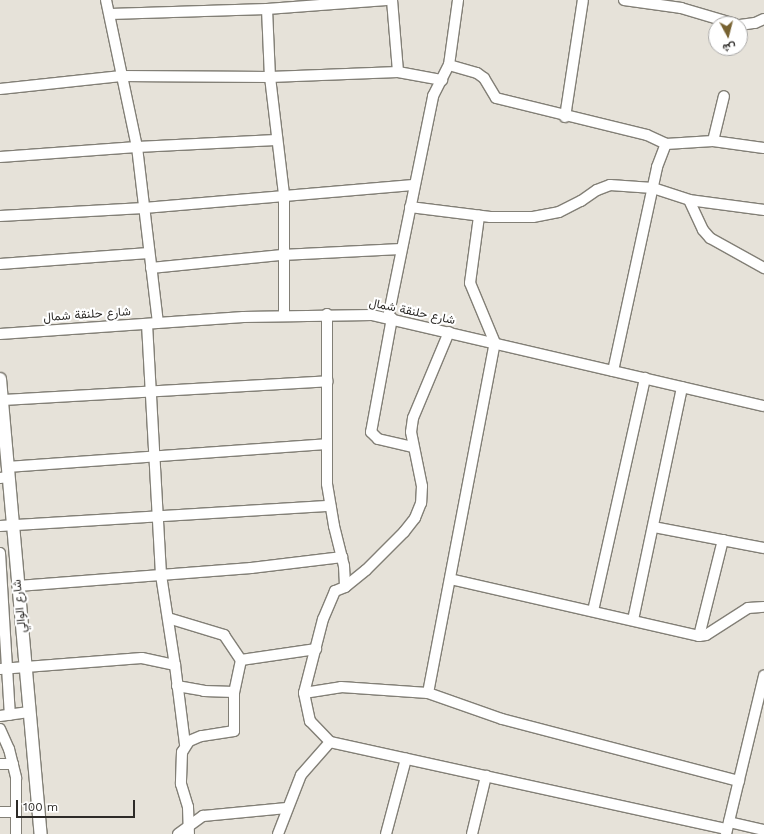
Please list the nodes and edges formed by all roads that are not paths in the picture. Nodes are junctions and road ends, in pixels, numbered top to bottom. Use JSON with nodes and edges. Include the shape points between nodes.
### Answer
{"nodes":[{"id":1,"x":106,"y":0,"type":"edge"},
{"id":2,"x":387,"y":0,"type":"edge"},
{"id":3,"x":392,"y":0,"type":"edge"},
{"id":4,"x":458,"y":0,"type":"edge"},
{"id":5,"x":583,"y":0,"type":"edge"},
{"id":6,"x":624,"y":0,"type":"edge"},
{"id":7,"x":642,"y":2,"type":"edge"},
{"id":8,"x":267,"y":9,"type":"junction"},
{"id":9,"x":110,"y":14,"type":"junction"},
{"id":10,"x":708,"y":16,"type":"edge"},
{"id":11,"x":761,"y":22,"type":"edge"},
{"id":12,"x":748,"y":23,"type":"edge"},
{"id":13,"x":449,"y":65,"type":"junction"},
{"id":14,"x":398,"y":72,"type":"junction"},
{"id":15,"x":121,"y":76,"type":"junction"},
{"id":16,"x":270,"y":77,"type":"junction"},
{"id":17,"x":442,"y":80,"type":"junction"},
{"id":18,"x":0,"y":89,"type":"edge"},
{"id":19,"x":724,"y":96,"type":"dead end"},
{"id":20,"x":565,"y":117,"type":"junction"},
{"id":21,"x":276,"y":140,"type":"junction"},
{"id":22,"x":713,"y":141,"type":"junction"},
{"id":23,"x":666,"y":144,"type":"junction"},
{"id":24,"x":137,"y":146,"type":"junction"},
{"id":25,"x":764,"y":148,"type":"edge"},
{"id":26,"x":0,"y":157,"type":"edge"},
{"id":27,"x":413,"y":185,"type":"junction"},
{"id":28,"x":653,"y":188,"type":"junction"},
{"id":29,"x":284,"y":195,"type":"junction"},
{"id":30,"x":690,"y":200,"type":"junction"},
{"id":31,"x":410,"y":207,"type":"junction"},
{"id":32,"x":144,"y":208,"type":"junction"},
{"id":33,"x":764,"y":210,"type":"edge"},
{"id":34,"x":0,"y":216,"type":"edge"},
{"id":35,"x":479,"y":216,"type":"junction"},
{"id":36,"x":401,"y":249,"type":"junction"},
{"id":37,"x":149,"y":253,"type":"junction"},
{"id":38,"x":282,"y":255,"type":"junction"},
{"id":39,"x":0,"y":264,"type":"edge"},
{"id":40,"x":151,"y":268,"type":"junction"},
{"id":41,"x":764,"y":268,"type":"edge"},
{"id":42,"x":327,"y":314,"type":"junction"},
{"id":43,"x":284,"y":316,"type":"junction"},
{"id":44,"x":390,"y":318,"type":"junction"},
{"id":45,"x":147,"y":324,"type":"junction"},
{"id":46,"x":158,"y":324,"type":"junction"},
{"id":47,"x":449,"y":332,"type":"junction"},
{"id":48,"x":0,"y":334,"type":"edge"},
{"id":49,"x":496,"y":343,"type":"junction"},
{"id":50,"x":613,"y":371,"type":"junction"},
{"id":51,"x":645,"y":378,"type":"junction"},
{"id":52,"x":0,"y":379,"type":"edge"},
{"id":53,"x":327,"y":381,"type":"junction"},
{"id":54,"x":682,"y":387,"type":"junction"},
{"id":55,"x":150,"y":390,"type":"junction"},
{"id":56,"x":2,"y":400,"type":"junction"},
{"id":57,"x":764,"y":406,"type":"edge"},
{"id":58,"x":2,"y":429,"type":"edge"},
{"id":59,"x":326,"y":444,"type":"junction"},
{"id":60,"x":412,"y":447,"type":"junction"},
{"id":61,"x":154,"y":458,"type":"junction"},
{"id":62,"x":5,"y":474,"type":"edge"},
{"id":63,"x":330,"y":506,"type":"junction"},
{"id":64,"x":158,"y":517,"type":"junction"},
{"id":65,"x":13,"y":525,"type":"junction"},
{"id":66,"x":0,"y":526,"type":"edge"},
{"id":67,"x":654,"y":527,"type":"junction"},
{"id":68,"x":723,"y":540,"type":"junction"},
{"id":69,"x":764,"y":548,"type":"edge"},
{"id":70,"x":0,"y":553,"type":"edge"},
{"id":71,"x":342,"y":557,"type":"junction"},
{"id":72,"x":161,"y":574,"type":"junction"},
{"id":73,"x":1,"y":579,"type":"edge"},
{"id":74,"x":450,"y":579,"type":"junction"},
{"id":75,"x":18,"y":586,"type":"junction"},
{"id":76,"x":345,"y":587,"type":"junction"},
{"id":77,"x":764,"y":607,"type":"edge"},
{"id":78,"x":593,"y":611,"type":"junction"},
{"id":79,"x":2,"y":617,"type":"edge"},
{"id":80,"x":168,"y":618,"type":"junction"},
{"id":81,"x":633,"y":620,"type":"junction"},
{"id":82,"x":699,"y":636,"type":"junction"},
{"id":83,"x":316,"y":649,"type":"junction"},
{"id":84,"x":241,"y":660,"type":"junction"},
{"id":85,"x":175,"y":665,"type":"junction"},
{"id":86,"x":13,"y":668,"type":"edge"},
{"id":87,"x":764,"y":676,"type":"edge"},
{"id":88,"x":177,"y":686,"type":"junction"},
{"id":89,"x":234,"y":692,"type":"junction"},
{"id":90,"x":304,"y":693,"type":"junction"},
{"id":91,"x":428,"y":693,"type":"junction"},
{"id":92,"x":762,"y":696,"type":"edge"},
{"id":93,"x":29,"y":712,"type":"junction"},
{"id":94,"x":5,"y":715,"type":"edge"},
{"id":95,"x":0,"y":729,"type":"edge"},
{"id":96,"x":330,"y":742,"type":"junction"},
{"id":97,"x":185,"y":744,"type":"junction"},
{"id":98,"x":406,"y":759,"type":"junction"},
{"id":99,"x":0,"y":764,"type":"edge"},
{"id":100,"x":13,"y":764,"type":"junction"},
{"id":101,"x":486,"y":776,"type":"junction"},
{"id":102,"x":739,"y":780,"type":"junction"},
{"id":103,"x":287,"y":808,"type":"junction"},
{"id":104,"x":0,"y":812,"type":"edge"},
{"id":105,"x":16,"y":812,"type":"junction"},
{"id":106,"x":727,"y":828,"type":"edge"},
{"id":107,"x":764,"y":830,"type":"edge"},
{"id":108,"x":189,"y":831,"type":"edge"},
{"id":109,"x":16,"y":834,"type":"edge"},
{"id":110,"x":41,"y":834,"type":"edge"},
{"id":111,"x":178,"y":834,"type":"edge"},
{"id":112,"x":278,"y":834,"type":"edge"},
{"id":113,"x":386,"y":834,"type":"edge"},
{"id":114,"x":472,"y":834,"type":"edge"}],
"edges":[{"from":1,"to":9,"type":"street"},
{"from":2,"to":8,"type":"street"},
{"from":3,"to":14,"type":"street"},
{"from":4,"to":13,"type":"street"},
{"from":5,"to":20,"type":"street"},
{"from":6,"to":7,"type":"street"},
{"from":7,"to":10,"type":"street","via":[[681,8]]},
{"from":8,"to":9,"type":"street"},
{"from":8,"to":16,"type":"street"},
{"from":9,"to":15,"type":"street"},
{"from":11,"to":12,"type":"street"},
{"from":13,"to":17,"type":"street"},
{"from":13,"to":20,"type":"street","via":[[480,76],[496,98]]},
{"from":14,"to":16,"type":"street"},
{"from":14,"to":17,"type":"street"},
{"from":15,"to":16,"type":"street"},
{"from":15,"to":18,"type":"street"},
{"from":15,"to":24,"type":"street"},
{"from":16,"to":21,"type":"street"},
{"from":17,"to":27,"type":"street","via":[[433,96]]},
{"from":19,"to":22,"type":"street"},
{"from":20,"to":23,"type":"street","via":[[647,135]]},
{"from":21,"to":24,"type":"street"},
{"from":21,"to":29,"type":"street"},
{"from":22,"to":23,"type":"street"},
{"from":22,"to":25,"type":"street"},
{"from":23,"to":28,"type":"street","via":[[656,167]]},
{"from":24,"to":26,"type":"street"},
{"from":24,"to":32,"type":"street"},
{"from":27,"to":29,"type":"street"},
{"from":27,"to":31,"type":"street"},
{"from":28,"to":30,"type":"street"},
{"from":28,"to":35,"type":"street","via":[[610,185],[559,212],[533,217]]},
{"from":28,"to":50,"type":"street"},
{"from":29,"to":32,"type":"street"},
{"from":29,"to":38,"type":"street"},
{"from":30,"to":33,"type":"street"},
{"from":30,"to":41,"type":"street","via":[[703,230],[710,238]]},
{"from":31,"to":35,"type":"street"},
{"from":31,"to":36,"type":"street"},
{"from":32,"to":34,"type":"street"},
{"from":32,"to":37,"type":"street"},
{"from":35,"to":49,"type":"street","via":[[470,283]]},
{"from":36,"to":38,"type":"street"},
{"from":36,"to":44,"type":"street"},
{"from":37,"to":39,"type":"street"},
{"from":37,"to":40,"type":"street"},
{"from":38,"to":40,"type":"street"},
{"from":38,"to":43,"type":"street"},
{"from":40,"to":46,"type":"street"},
{"from":42,"to":43,"type":"street","name":"شارع حلنقة شمال"},
{"from":42,"to":44,"type":"street","name":"شارع حلنقة شمال"},
{"from":42,"to":53,"type":"street"},
{"from":43,"to":46,"type":"street","name":"شارع حلنقة شمال"},
{"from":44,"to":47,"type":"street","name":"شارع حلنقة شمال"},
{"from":44,"to":60,"type":"street","via":[[370,432],[378,439]]},
{"from":45,"to":46,"type":"street","name":"شارع حلنقة شمال"},
{"from":45,"to":48,"type":"street","name":"شارع حلنقة شمال"},
{"from":45,"to":55,"type":"street"},
{"from":47,"to":49,"type":"street","name":"شارع حلنقة شمال"},
{"from":47,"to":60,"type":"street","via":[[413,418]]},
{"from":49,"to":50,"type":"street","name":"شارع حلنقة شمال"},
{"from":49,"to":74,"type":"street"},
{"from":50,"to":51,"type":"street","name":"شارع حلنقة شمال"},
{"from":51,"to":54,"type":"street","name":"شارع حلنقة شمال"},
{"from":51,"to":78,"type":"street"},
{"from":52,"to":56,"type":"main road","name":"شارع الوالي"},
{"from":53,"to":55,"type":"street"},
{"from":53,"to":59,"type":"street"},
{"from":54,"to":57,"type":"street","name":"شارع حلنقة شمال"},
{"from":54,"to":67,"type":"street"},
{"from":55,"to":56,"type":"street"},
{"from":55,"to":61,"type":"street"},
{"from":56,"to":58,"type":"main road","name":"شارع الوالي"},
{"from":58,"to":62,"type":"main road","name":"شارع الوالي"},
{"from":59,"to":61,"type":"street"},
{"from":59,"to":63,"type":"street"},
{"from":60,"to":76,"type":"street","via":[[422,486],[421,503],[415,518],[366,570]]},
{"from":61,"to":62,"type":"street"},
{"from":61,"to":64,"type":"street"},
{"from":62,"to":65,"type":"main road","name":"شارع الوالي"},
{"from":63,"to":64,"type":"street"},
{"from":63,"to":71,"type":"street"},
{"from":64,"to":65,"type":"street"},
{"from":64,"to":72,"type":"street"},
{"from":65,"to":66,"type":"street"},
{"from":65,"to":75,"type":"main road","name":"شارع الوالي"},
{"from":67,"to":68,"type":"street"},
{"from":67,"to":81,"type":"street"},
{"from":68,"to":69,"type":"street"},
{"from":68,"to":82,"type":"street"},
{"from":70,"to":73,"type":"street"},
{"from":71,"to":72,"type":"street","via":[[251,568]]},
{"from":71,"to":76,"type":"street"},
{"from":72,"to":75,"type":"street"},
{"from":72,"to":80,"type":"street"},
{"from":73,"to":79,"type":"street"},
{"from":74,"to":78,"type":"street"},
{"from":74,"to":91,"type":"street"},
{"from":75,"to":86,"type":"main road","name":"شارع الوالي"},
{"from":76,"to":83,"type":"street","via":[[335,591],[323,619]]},
{"from":77,"to":82,"type":"street","via":[[748,608],[706,635]]},
{"from":78,"to":81,"type":"street"},
{"from":79,"to":86,"type":"street"},
{"from":80,"to":84,"type":"street","via":[[224,636]]},
{"from":80,"to":85,"type":"street"},
{"from":81,"to":82,"type":"street"},
{"from":83,"to":84,"type":"street"},
{"from":83,"to":90,"type":"street"},
{"from":84,"to":89,"type":"street"},
{"from":85,"to":86,"type":"street","via":[[142,658]]},
{"from":85,"to":88,"type":"street"},
{"from":86,"to":93,"type":"main road","name":"شارع الوالي"},
{"from":86,"to":94,"type":"street"},
{"from":87,"to":92,"type":"street"},
{"from":88,"to":89,"type":"street","via":[[204,691]]},
{"from":88,"to":97,"type":"street"},
{"from":89,"to":97,"type":"street","via":[[234,731],[201,736]]},
{"from":90,"to":91,"type":"street","via":[[341,687]]},
{"from":90,"to":96,"type":"street","via":[[310,721]]},
{"from":91,"to":102,"type":"street","via":[[502,719]]},
{"from":92,"to":102,"type":"street"},
{"from":93,"to":94,"type":"street"},
{"from":93,"to":110,"type":"main road","name":"شارع الوالي"},
{"from":95,"to":100,"type":"street"},
{"from":96,"to":98,"type":"street"},
{"from":96,"to":103,"type":"street","via":[[301,775]]},
{"from":97,"to":108,"type":"street","via":[[182,752],[181,777],[188,808]]},
{"from":98,"to":101,"type":"street"},
{"from":98,"to":113,"type":"street"},
{"from":99,"to":100,"type":"street"},
{"from":100,"to":105,"type":"street"},
{"from":101,"to":106,"type":"street"},
{"from":101,"to":114,"type":"street"},
{"from":102,"to":106,"type":"street"},
{"from":103,"to":108,"type":"street","via":[[203,816]]},
{"from":103,"to":112,"type":"street"},
{"from":104,"to":105,"type":"street"},
{"from":105,"to":109,"type":"street"},
{"from":106,"to":107,"type":"street"},
{"from":108,"to":111,"type":"street"}]}
